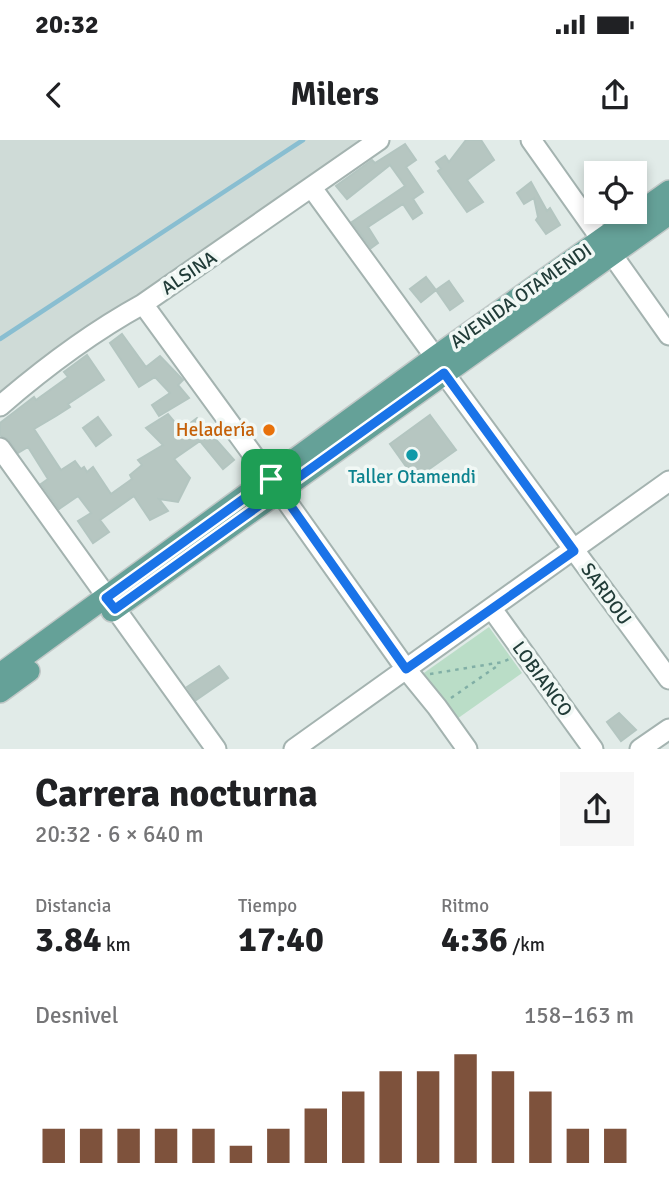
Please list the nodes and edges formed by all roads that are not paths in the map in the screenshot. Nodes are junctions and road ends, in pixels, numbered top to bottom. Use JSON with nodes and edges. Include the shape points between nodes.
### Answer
{"nodes":[{"id":1,"x":379,"y":140,"type":"edge"},
{"id":2,"x":531,"y":140,"type":"edge"},
{"id":3,"x":312,"y":188,"type":"junction"},
{"id":4,"x":669,"y":191,"type":"edge"},
{"id":5,"x":669,"y":214,"type":"edge"},
{"id":6,"x":606,"y":248,"type":"junction"},
{"id":7,"x":142,"y":304,"type":"junction"},
{"id":8,"x":669,"y":335,"type":"edge"},
{"id":9,"x":439,"y":365,"type":"junction"},
{"id":10,"x":0,"y":406,"type":"edge"},
{"id":11,"x":0,"y":448,"type":"edge"},
{"id":12,"x":669,"y":481,"type":"edge"},
{"id":13,"x":276,"y":485,"type":"junction"},
{"id":14,"x":574,"y":551,"type":"junction"},
{"id":15,"x":110,"y":604,"type":"junction"},
{"id":16,"x":492,"y":609,"type":"junction"},
{"id":17,"x":409,"y":673,"type":"junction"},
{"id":18,"x":0,"y":674,"type":"edge"},
{"id":19,"x":669,"y":679,"type":"edge"},
{"id":20,"x":0,"y":692,"type":"edge"},
{"id":21,"x":669,"y":729,"type":"edge"},
{"id":22,"x":216,"y":749,"type":"edge"},
{"id":23,"x":294,"y":749,"type":"edge"},
{"id":24,"x":467,"y":749,"type":"edge"},
{"id":25,"x":593,"y":749,"type":"edge"},
{"id":26,"x":640,"y":749,"type":"edge"}],
"edges":[{"from":1,"to":3,"type":"street","name":"ALSINA"},
{"from":2,"to":6,"type":"street"},
{"from":3,"to":7,"type":"street","name":"ALSINA"},
{"from":3,"to":9,"type":"street","name":"SARDOU"},
{"from":4,"to":6,"type":"main road","name":"AVENIDA OTAMENDI"},
{"from":5,"to":6,"type":"main road","name":"AVENIDA OTAMENDI"},
{"from":6,"to":8,"type":"street"},
{"from":6,"to":9,"type":"main road","name":"AVENIDA OTAMENDI"},
{"from":7,"to":10,"type":"street","name":"ALSINA"},
{"from":7,"to":13,"type":"street"},
{"from":9,"to":13,"type":"main road","name":"AVENIDA OTAMENDI"},
{"from":9,"to":14,"type":"street","name":"SARDOU"},
{"from":11,"to":15,"type":"street"},
{"from":12,"to":14,"type":"street"},
{"from":13,"to":15,"type":"main road","name":"AVENIDA OTAMENDI"},
{"from":13,"to":17,"type":"street"},
{"from":14,"to":16,"type":"street"},
{"from":14,"to":19,"type":"street","name":"SARDOU"},
{"from":15,"to":18,"type":"main road","name":"AVENIDA OTAMENDI"},
{"from":15,"to":20,"type":"main road","name":"AVENIDA OTAMENDI"},
{"from":15,"to":22,"type":"street"},
{"from":16,"to":17,"type":"street"},
{"from":16,"to":25,"type":"street","name":"LOBIANCO"},
{"from":17,"to":23,"type":"street"},
{"from":17,"to":24,"type":"street"},
{"from":21,"to":26,"type":"street"}]}
